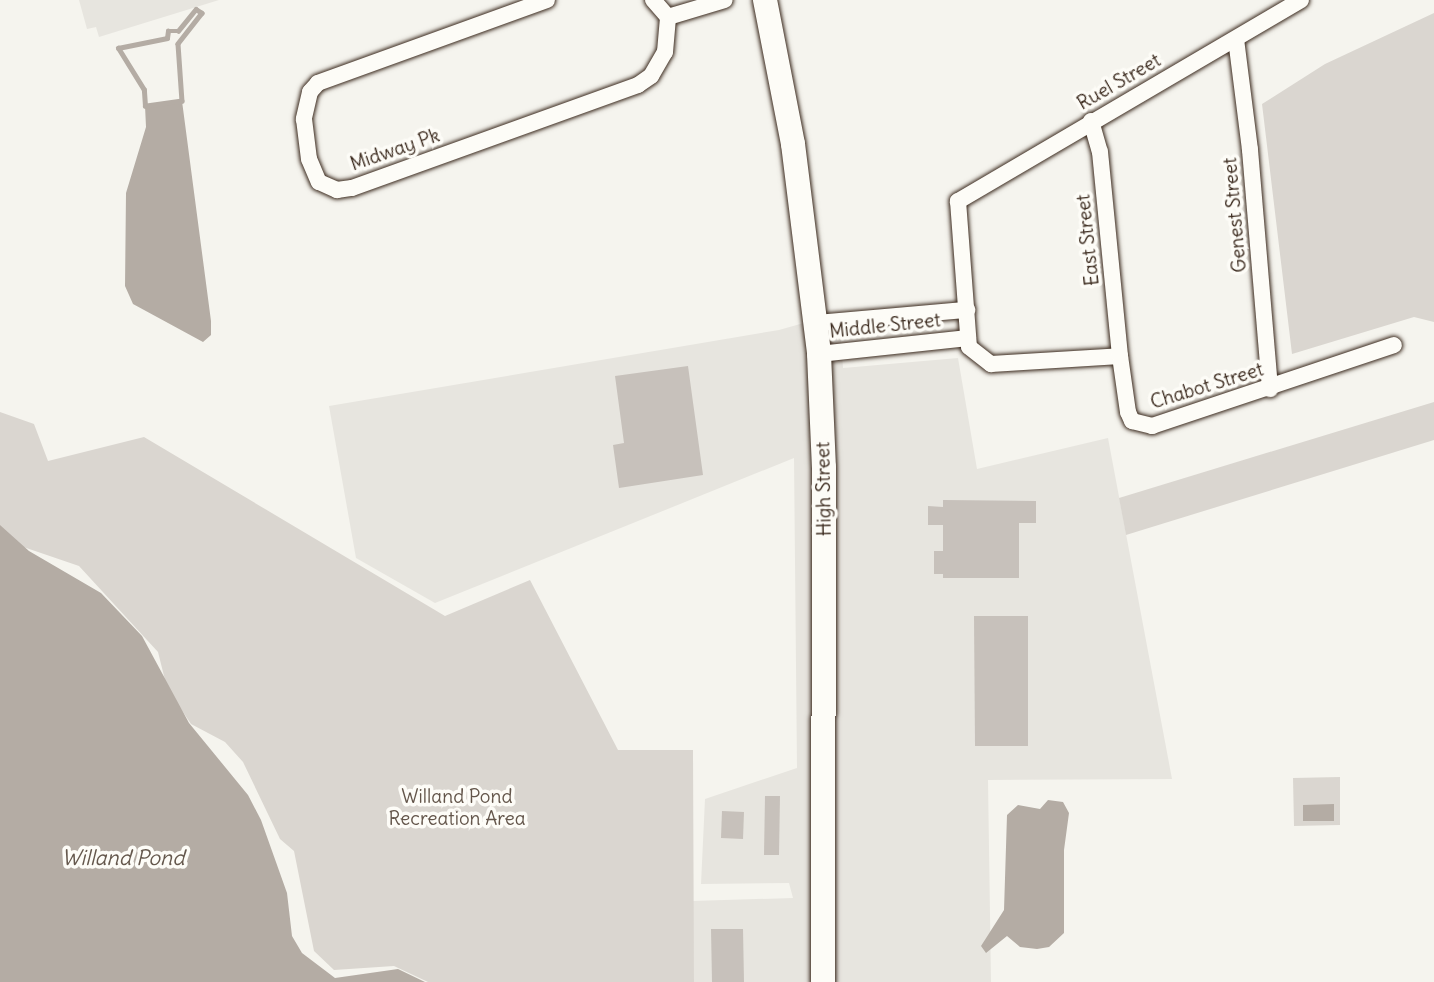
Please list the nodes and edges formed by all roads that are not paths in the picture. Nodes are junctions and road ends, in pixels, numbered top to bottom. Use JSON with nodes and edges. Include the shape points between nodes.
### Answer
{"nodes":[{"id":1,"x":547,"y":0,"type":"edge"},
{"id":2,"x":653,"y":0,"type":"edge"},
{"id":3,"x":725,"y":0,"type":"edge"},
{"id":4,"x":765,"y":0,"type":"edge"},
{"id":5,"x":1301,"y":0,"type":"edge"},
{"id":6,"x":668,"y":17,"type":"junction"},
{"id":7,"x":1236,"y":39,"type":"junction"},
{"id":8,"x":1091,"y":121,"type":"junction"},
{"id":9,"x":958,"y":201,"type":"joint"},
{"id":10,"x":967,"y":310,"type":"junction"},
{"id":11,"x":817,"y":323,"type":"junction"},
{"id":12,"x":968,"y":338,"type":"junction"},
{"id":13,"x":1394,"y":345,"type":"dead end"},
{"id":14,"x":820,"y":354,"type":"junction"},
{"id":15,"x":1120,"y":356,"type":"junction"},
{"id":16,"x":1270,"y":389,"type":"junction"},
{"id":17,"x":823,"y":982,"type":"edge"}],
"edges":[{"from":1,"to":6,"type":"street","name":"Midway Pk","via":[[318,83],[310,92],[304,119],[309,159],[319,182],[337,190],[352,187],[638,85],[660,65]]},
{"from":2,"to":6,"type":"street"},
{"from":3,"to":6,"type":"street"},
{"from":4,"to":11,"type":"main road","name":"High Street","via":[[793,144]]},
{"from":5,"to":7,"type":"street","name":"Ruel Street"},
{"from":7,"to":8,"type":"street","name":"Ruel Street"},
{"from":7,"to":16,"type":"street","name":"Genest Street","via":[[1251,150]]},
{"from":8,"to":9,"type":"street","name":"Ruel Street"},
{"from":8,"to":15,"type":"street","name":"East Street","via":[[1100,152]]},
{"from":9,"to":10,"type":"street","name":"Middle Street"},
{"from":10,"to":11,"type":"street","name":"Middle Street"},
{"from":10,"to":12,"type":"street","name":"Middle Street"},
{"from":11,"to":14,"type":"main road","name":"High Street"},
{"from":12,"to":14,"type":"street","name":"Middle Street"},
{"from":12,"to":15,"type":"street","via":[[976,357],[991,364]]},
{"from":13,"to":16,"type":"street","name":"Chabot Street"},
{"from":14,"to":17,"type":"main road","name":"High Street","via":[[825,480]]},
{"from":15,"to":16,"type":"street","name":"Chabot Street","via":[[1128,412],[1142,425]]}]}
